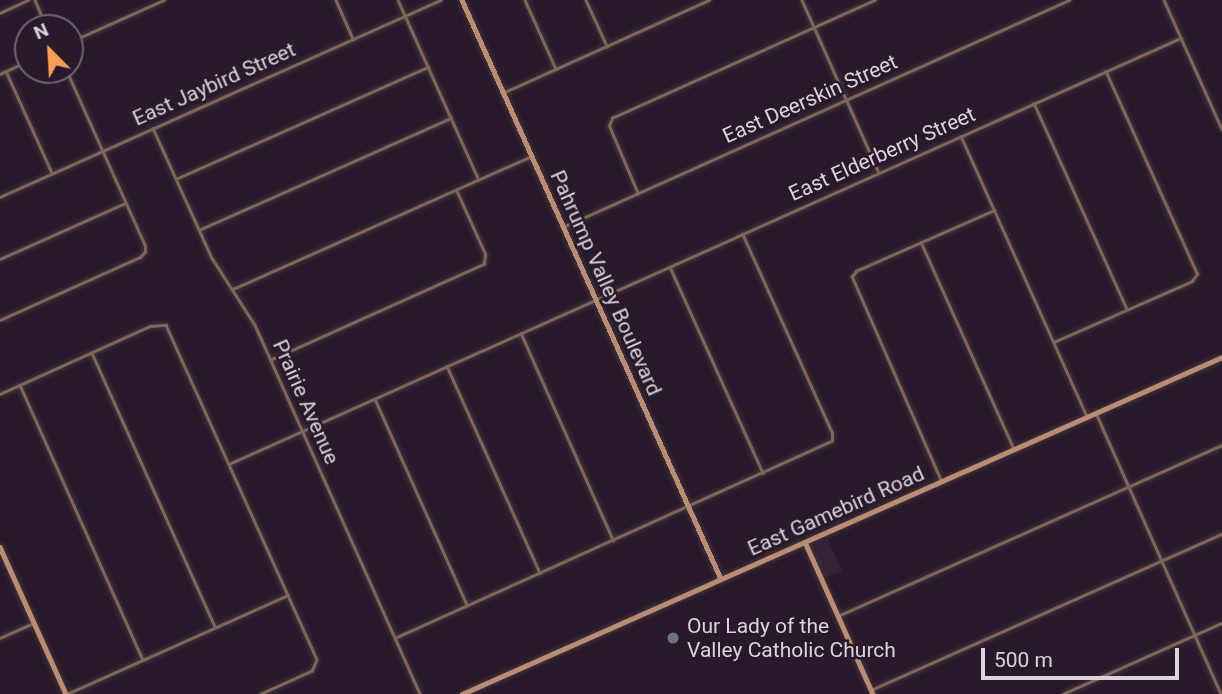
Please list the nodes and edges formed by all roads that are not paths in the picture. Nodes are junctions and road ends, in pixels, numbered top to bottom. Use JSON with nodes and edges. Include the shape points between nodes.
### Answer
{"nodes":[{"id":1,"x":29,"y":0,"type":"edge"},
{"id":2,"x":164,"y":0,"type":"edge"},
{"id":3,"x":336,"y":0,"type":"edge"},
{"id":4,"x":398,"y":0,"type":"edge"},
{"id":5,"x":441,"y":0,"type":"edge"},
{"id":6,"x":462,"y":0,"type":"edge"},
{"id":7,"x":525,"y":0,"type":"edge"},
{"id":8,"x":586,"y":0,"type":"edge"},
{"id":9,"x":709,"y":0,"type":"edge"},
{"id":10,"x":802,"y":0,"type":"edge"},
{"id":11,"x":875,"y":0,"type":"edge"},
{"id":12,"x":1069,"y":0,"type":"edge"},
{"id":13,"x":1164,"y":0,"type":"edge"},
{"id":14,"x":0,"y":13,"type":"edge"},
{"id":15,"x":405,"y":16,"type":"junction"},
{"id":16,"x":815,"y":28,"type":"junction"},
{"id":17,"x":84,"y":36,"type":"edge"},
{"id":18,"x":1181,"y":38,"type":"junction"},
{"id":19,"x":353,"y":39,"type":"junction"},
{"id":20,"x":607,"y":46,"type":"junction"},
{"id":21,"x":14,"y":67,"type":"edge"},
{"id":22,"x":428,"y":67,"type":"junction"},
{"id":23,"x":556,"y":69,"type":"junction"},
{"id":24,"x":6,"y":71,"type":"junction"},
{"id":25,"x":1106,"y":71,"type":"junction"},
{"id":26,"x":0,"y":74,"type":"edge"},
{"id":27,"x":72,"y":84,"type":"edge"},
{"id":28,"x":503,"y":93,"type":"junction"},
{"id":29,"x":847,"y":100,"type":"junction"},
{"id":30,"x":1034,"y":103,"type":"junction"},
{"id":31,"x":451,"y":118,"type":"junction"},
{"id":32,"x":153,"y":128,"type":"junction"},
{"id":33,"x":1222,"y":129,"type":"edge"},
{"id":34,"x":961,"y":136,"type":"junction"},
{"id":35,"x":102,"y":151,"type":"junction"},
{"id":36,"x":532,"y":156,"type":"junction"},
{"id":37,"x":52,"y":173,"type":"junction"},
{"id":38,"x":879,"y":173,"type":"junction"},
{"id":39,"x":176,"y":180,"type":"junction"},
{"id":40,"x":479,"y":180,"type":"junction"},
{"id":41,"x":456,"y":190,"type":"junction"},
{"id":42,"x":638,"y":194,"type":"junction"},
{"id":43,"x":0,"y":197,"type":"edge"},
{"id":44,"x":126,"y":203,"type":"junction"},
{"id":45,"x":994,"y":210,"type":"junction"},
{"id":46,"x":563,"y":227,"type":"junction"},
{"id":47,"x":199,"y":230,"type":"junction"},
{"id":48,"x":742,"y":234,"type":"junction"},
{"id":49,"x":921,"y":242,"type":"junction"},
{"id":50,"x":0,"y":259,"type":"edge"},
{"id":51,"x":670,"y":267,"type":"junction"},
{"id":52,"x":233,"y":289,"type":"junction"},
{"id":53,"x":596,"y":300,"type":"junction"},
{"id":54,"x":1127,"y":310,"type":"junction"},
{"id":55,"x":0,"y":320,"type":"edge"},
{"id":56,"x":521,"y":333,"type":"junction"},
{"id":57,"x":1054,"y":342,"type":"junction"},
{"id":58,"x":92,"y":353,"type":"junction"},
{"id":59,"x":1222,"y":357,"type":"edge"},
{"id":60,"x":270,"y":360,"type":"junction"},
{"id":61,"x":447,"y":366,"type":"junction"},
{"id":62,"x":20,"y":385,"type":"junction"},
{"id":63,"x":0,"y":394,"type":"edge"},
{"id":64,"x":374,"y":399,"type":"junction"},
{"id":65,"x":1096,"y":413,"type":"junction"},
{"id":66,"x":1087,"y":417,"type":"junction"},
{"id":67,"x":302,"y":431,"type":"junction"},
{"id":68,"x":1222,"y":445,"type":"edge"},
{"id":69,"x":1014,"y":449,"type":"junction"},
{"id":70,"x":229,"y":464,"type":"junction"},
{"id":71,"x":763,"y":473,"type":"junction"},
{"id":72,"x":941,"y":481,"type":"junction"},
{"id":73,"x":1129,"y":486,"type":"junction"},
{"id":74,"x":689,"y":506,"type":"junction"},
{"id":75,"x":1222,"y":534,"type":"edge"},
{"id":76,"x":613,"y":540,"type":"junction"},
{"id":77,"x":805,"y":542,"type":"junction"},
{"id":78,"x":0,"y":547,"type":"edge"},
{"id":79,"x":1161,"y":561,"type":"junction"},
{"id":80,"x":540,"y":573,"type":"junction"},
{"id":81,"x":721,"y":579,"type":"junction"},
{"id":82,"x":288,"y":595,"type":"junction"},
{"id":83,"x":467,"y":606,"type":"junction"},
{"id":84,"x":838,"y":616,"type":"junction"},
{"id":85,"x":34,"y":623,"type":"junction"},
{"id":86,"x":1222,"y":623,"type":"edge"},
{"id":87,"x":215,"y":627,"type":"junction"},
{"id":88,"x":1195,"y":635,"type":"junction"},
{"id":89,"x":0,"y":638,"type":"edge"},
{"id":90,"x":395,"y":638,"type":"junction"},
{"id":91,"x":143,"y":660,"type":"junction"},
{"id":92,"x":872,"y":692,"type":"edge"},
{"id":93,"x":66,"y":694,"type":"edge"},
{"id":94,"x":261,"y":694,"type":"edge"},
{"id":95,"x":420,"y":694,"type":"edge"},
{"id":96,"x":462,"y":694,"type":"edge"},
{"id":97,"x":1063,"y":694,"type":"edge"},
{"id":98,"x":1221,"y":694,"type":"edge"}],
"edges":[{"from":1,"to":14,"type":"street"},
{"from":2,"to":17,"type":"street"},
{"from":3,"to":19,"type":"street"},
{"from":4,"to":15,"type":"street"},
{"from":5,"to":15,"type":"street","name":"East Jaybird Street"},
{"from":6,"to":28,"type":"main road","name":"Pahrump Valley Boulevard"},
{"from":7,"to":23,"type":"street"},
{"from":8,"to":20,"type":"street"},
{"from":9,"to":20,"type":"street"},
{"from":10,"to":16,"type":"street"},
{"from":11,"to":16,"type":"street"},
{"from":12,"to":29,"type":"street","name":"East Deerskin Street"},
{"from":13,"to":18,"type":"street"},
{"from":15,"to":19,"type":"street","name":"East Jaybird Street"},
{"from":15,"to":22,"type":"street"},
{"from":16,"to":29,"type":"street"},
{"from":16,"to":42,"type":"street","via":[[609,121]]},
{"from":18,"to":25,"type":"street","name":"East Elderberry Street"},
{"from":18,"to":33,"type":"street"},
{"from":19,"to":32,"type":"street","name":"East Jaybird Street"},
{"from":20,"to":23,"type":"street"},
{"from":21,"to":24,"type":"street"},
{"from":22,"to":31,"type":"street"},
{"from":22,"to":39,"type":"street"},
{"from":23,"to":28,"type":"street"},
{"from":24,"to":26,"type":"street"},
{"from":24,"to":37,"type":"street"},
{"from":25,"to":30,"type":"street","name":"East Elderberry Street"},
{"from":25,"to":54,"type":"street","via":[[1197,274],[1192,281]]},
{"from":27,"to":35,"type":"street"},
{"from":28,"to":36,"type":"main road","name":"Pahrump Valley Boulevard"},
{"from":29,"to":38,"type":"street"},
{"from":29,"to":42,"type":"street","name":"East Deerskin Street"},
{"from":30,"to":34,"type":"street","name":"East Elderberry Street"},
{"from":30,"to":54,"type":"street"},
{"from":31,"to":40,"type":"street"},
{"from":31,"to":47,"type":"street"},
{"from":32,"to":35,"type":"street","name":"East Jaybird Street"},
{"from":32,"to":39,"type":"street","name":"Prairie Avenue"},
{"from":34,"to":38,"type":"street","name":"East Elderberry Street"},
{"from":34,"to":45,"type":"street"},
{"from":35,"to":37,"type":"street","name":"East Jaybird Street"},
{"from":35,"to":44,"type":"street"},
{"from":36,"to":40,"type":"street"},
{"from":36,"to":46,"type":"main road","name":"Pahrump Valley Boulevard"},
{"from":37,"to":43,"type":"street","name":"East Jaybird Street"},
{"from":38,"to":48,"type":"street","name":"East Elderberry Street"},
{"from":39,"to":47,"type":"street","name":"Prairie Avenue"},
{"from":40,"to":41,"type":"street"},
{"from":41,"to":52,"type":"street"},
{"from":41,"to":60,"type":"street","via":[[484,250],[485,261],[480,266]]},
{"from":42,"to":46,"type":"street","name":"East Deerskin Street"},
{"from":44,"to":50,"type":"street"},
{"from":44,"to":55,"type":"street","via":[[145,246],[140,257]]},
{"from":45,"to":49,"type":"street"},
{"from":45,"to":57,"type":"street"},
{"from":46,"to":53,"type":"main road","name":"Pahrump Valley Boulevard"},
{"from":47,"to":52,"type":"street","name":"Prairie Avenue"},
{"from":48,"to":51,"type":"street","name":"East Elderberry Street"},
{"from":48,"to":71,"type":"street","via":[[832,433],[832,440]]},
{"from":49,"to":69,"type":"street"},
{"from":49,"to":72,"type":"street","via":[[853,275],[852,281]]},
{"from":51,"to":53,"type":"street","name":"East Elderberry Street"},
{"from":51,"to":71,"type":"street"},
{"from":52,"to":60,"type":"street","name":"Prairie Avenue"},
{"from":53,"to":56,"type":"street","name":"East Elderberry Street"},
{"from":53,"to":74,"type":"main road","name":"Pahrump Valley Boulevard"},
{"from":54,"to":57,"type":"street"},
{"from":56,"to":61,"type":"street","name":"East Elderberry Street"},
{"from":56,"to":76,"type":"street"},
{"from":57,"to":66,"type":"street"},
{"from":58,"to":62,"type":"street"},
{"from":58,"to":70,"type":"street","via":[[164,324]]},
{"from":58,"to":87,"type":"street"},
{"from":59,"to":65,"type":"main road","name":"East Gamebird Road"},
{"from":60,"to":67,"type":"street","name":"Prairie Avenue"},
{"from":61,"to":64,"type":"street","name":"East Elderberry Street"},
{"from":61,"to":80,"type":"street"},
{"from":62,"to":63,"type":"street"},
{"from":62,"to":91,"type":"street"},
{"from":64,"to":67,"type":"street","name":"East Elderberry Street"},
{"from":64,"to":83,"type":"street"},
{"from":65,"to":66,"type":"main road","name":"East Gamebird Road"},
{"from":65,"to":73,"type":"street"},
{"from":66,"to":69,"type":"main road","name":"East Gamebird Road"},
{"from":67,"to":70,"type":"street","name":"East Elderberry Street"},
{"from":67,"to":90,"type":"street","name":"Prairie Avenue"},
{"from":68,"to":73,"type":"street"},
{"from":69,"to":72,"type":"main road","name":"East Gamebird Road"},
{"from":70,"to":82,"type":"street"},
{"from":71,"to":74,"type":"street"},
{"from":72,"to":77,"type":"main road","name":"East Gamebird Road"},
{"from":73,"to":79,"type":"street"},
{"from":73,"to":84,"type":"street"},
{"from":74,"to":76,"type":"street"},
{"from":74,"to":81,"type":"main road","name":"Pahrump Valley Boulevard"},
{"from":75,"to":79,"type":"street"},
{"from":76,"to":80,"type":"street"},
{"from":77,"to":81,"type":"main road","name":"East Gamebird Road"},
{"from":77,"to":84,"type":"main road"},
{"from":78,"to":85,"type":"main road"},
{"from":79,"to":88,"type":"street"},
{"from":79,"to":92,"type":"street"},
{"from":80,"to":83,"type":"street"},
{"from":81,"to":96,"type":"main road","name":"East Gamebird Road"},
{"from":82,"to":87,"type":"street"},
{"from":82,"to":94,"type":"street","via":[[317,666]]},
{"from":83,"to":90,"type":"street"},
{"from":84,"to":92,"type":"main road"},
{"from":85,"to":89,"type":"street"},
{"from":85,"to":93,"type":"main road"},
{"from":86,"to":88,"type":"street"},
{"from":87,"to":91,"type":"street"},
{"from":88,"to":97,"type":"street"},
{"from":88,"to":98,"type":"street"},
{"from":90,"to":95,"type":"street","name":"Prairie Avenue"},
{"from":91,"to":93,"type":"street"}]}
